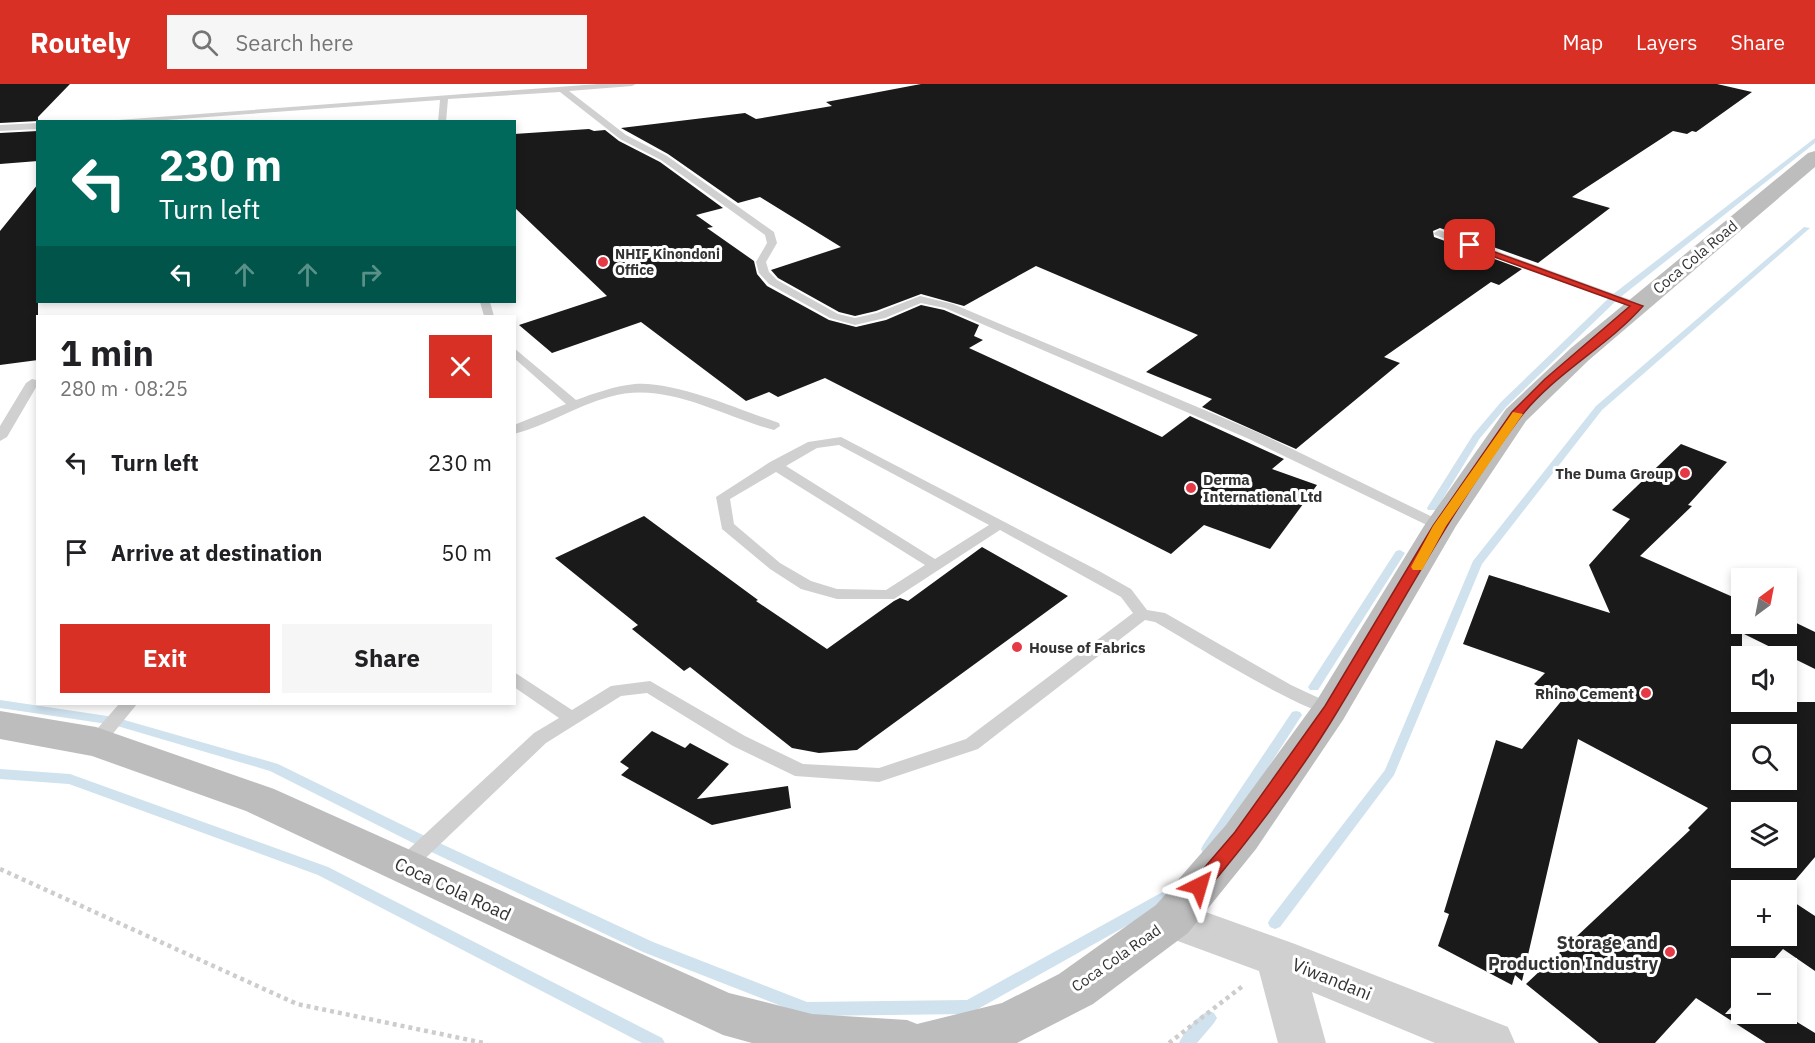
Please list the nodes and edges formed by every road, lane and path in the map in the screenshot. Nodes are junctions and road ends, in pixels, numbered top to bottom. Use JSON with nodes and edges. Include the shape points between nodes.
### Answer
{"nodes":[{"id":1,"x":632,"y":84,"type":"edge"},
{"id":2,"x":563,"y":90,"type":"junction"},
{"id":3,"x":444,"y":99,"type":"junction"},
{"id":4,"x":125,"y":120,"type":"edge"},
{"id":5,"x":442,"y":120,"type":"edge"},
{"id":6,"x":36,"y":126,"type":"edge"},
{"id":7,"x":0,"y":128,"type":"edge"},
{"id":8,"x":1815,"y":157,"type":"edge"},
{"id":9,"x":1439,"y":233,"type":"dead end"},
{"id":10,"x":1638,"y":306,"type":"junction"},
{"id":11,"x":516,"y":353,"type":"edge"},
{"id":12,"x":32,"y":383,"type":"dead end"},
{"id":13,"x":576,"y":406,"type":"junction"},
{"id":14,"x":774,"y":426,"type":"dead end"},
{"id":15,"x":516,"y":429,"type":"edge"},
{"id":16,"x":0,"y":437,"type":"edge"},
{"id":17,"x":775,"y":465,"type":"junction"},
{"id":18,"x":1000,"y":524,"type":"junction"},
{"id":19,"x":1440,"y":526,"type":"junction"},
{"id":20,"x":935,"y":565,"type":"junction"},
{"id":21,"x":1142,"y":614,"type":"junction"},
{"id":22,"x":516,"y":679,"type":"edge"},
{"id":23,"x":127,"y":705,"type":"edge"},
{"id":24,"x":1330,"y":710,"type":"junction"},
{"id":25,"x":571,"y":718,"type":"junction"},
{"id":26,"x":0,"y":725,"type":"edge"},
{"id":27,"x":96,"y":742,"type":"junction"},
{"id":28,"x":404,"y":866,"type":"junction"},
{"id":29,"x":0,"y":869,"type":"edge"},
{"id":30,"x":1172,"y":919,"type":"junction"},
{"id":31,"x":1280,"y":958,"type":"junction"},
{"id":32,"x":484,"y":1043,"type":"edge"},
{"id":33,"x":907,"y":1043,"type":"edge"},
{"id":34,"x":927,"y":1043,"type":"edge"},
{"id":35,"x":1169,"y":1043,"type":"edge"},
{"id":36,"x":1302,"y":1043,"type":"edge"},
{"id":37,"x":1491,"y":1043,"type":"edge"}],
"edges":[{"from":1,"to":2,"type":"lane"},
{"from":2,"to":3,"type":"lane"},
{"from":2,"to":19,"type":"lane","via":[[623,137],[664,158],[770,234],[772,243],[761,262],[765,273],[773,282],[834,316],[855,322],[869,320],[920,299],[949,306],[1254,436]]},
{"from":3,"to":4,"type":"lane"},
{"from":3,"to":5,"type":"lane"},
{"from":6,"to":7,"type":"lane"},
{"from":8,"to":10,"type":"main road","name":"Coca Cola Road"},
{"from":9,"to":10,"type":"lane"},
{"from":10,"to":19,"type":"main road","name":"Coca Cola Road","via":[[1516,415]]},
{"from":11,"to":13,"type":"lane"},
{"from":12,"to":16,"type":"lane"},
{"from":13,"to":14,"type":"lane","via":[[638,387]]},
{"from":13,"to":15,"type":"lane"},
{"from":17,"to":18,"type":"lane","via":[[813,445],[841,441]]},
{"from":17,"to":20,"type":"lane"},
{"from":17,"to":20,"type":"lane","via":[[723,496],[727,526],[775,566],[806,585],[837,594],[889,595]]},
{"from":18,"to":20,"type":"lane"},
{"from":18,"to":21,"type":"lane","via":[[1126,593]]},
{"from":19,"to":24,"type":"main road","name":"Coca Cola Road"},
{"from":21,"to":24,"type":"lane","via":[[1159,617]]},
{"from":21,"to":25,"type":"lane","via":[[972,744],[879,775],[801,771],[739,741],[651,687],[617,690]]},
{"from":22,"to":25,"type":"lane"},
{"from":23,"to":27,"type":"lane"},
{"from":24,"to":30,"type":"main road","name":"Coca Cola Road","via":[[1241,837]]},
{"from":25,"to":28,"type":"lane","via":[[540,738]]},
{"from":26,"to":27,"type":"main road","name":"Coca Cola Road"},
{"from":27,"to":28,"type":"main road","name":"Coca Cola Road","via":[[260,800]]},
{"from":28,"to":33,"type":"main road","name":"Coca Cola Road","via":[[723,1013],[812,1037]]},
{"from":29,"to":32,"type":"path","via":[[297,1004]]},
{"from":30,"to":31,"type":"street","name":"Viwandani"},
{"from":30,"to":34,"type":"main road","name":"Coca Cola Road","via":[[1076,988],[1009,1024]]},
{"from":31,"to":35,"type":"path"},
{"from":31,"to":36,"type":"street"},
{"from":31,"to":37,"type":"street","name":"Viwandani"}]}
